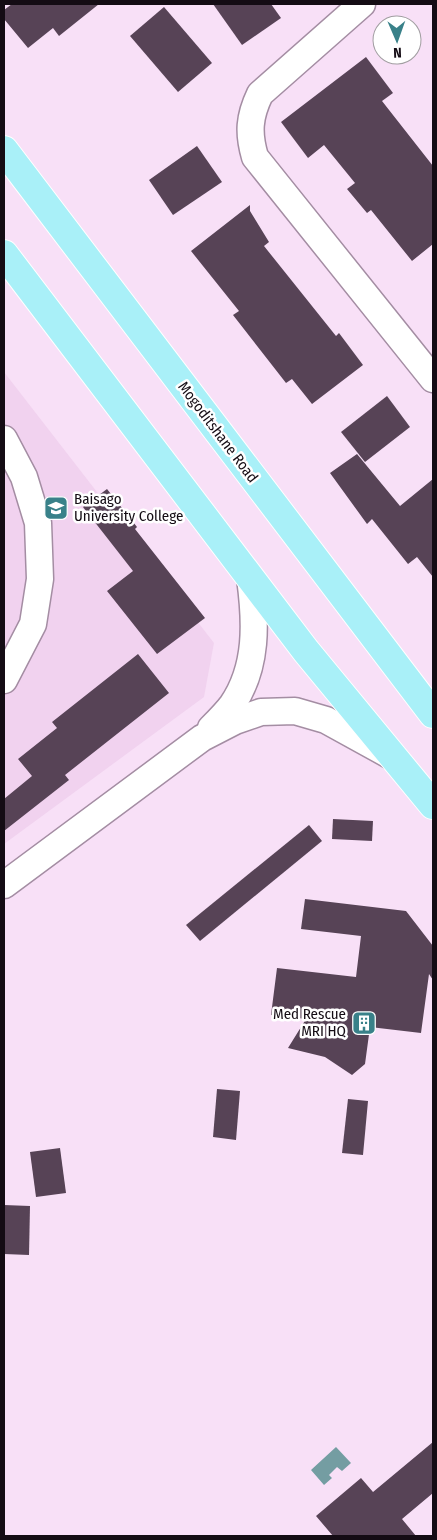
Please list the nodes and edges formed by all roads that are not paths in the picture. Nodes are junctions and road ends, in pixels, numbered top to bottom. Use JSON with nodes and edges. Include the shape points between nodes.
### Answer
{"nodes":[{"id":1,"x":362,"y":4,"type":"edge"},
{"id":2,"x":4,"y":150,"type":"edge"},
{"id":3,"x":4,"y":254,"type":"edge"},
{"id":4,"x":433,"y":379,"type":"edge"},
{"id":5,"x":4,"y":439,"type":"edge"},
{"id":6,"x":250,"y":578,"type":"junction"},
{"id":7,"x":4,"y":680,"type":"edge"},
{"id":8,"x":433,"y":714,"type":"edge"},
{"id":9,"x":202,"y":738,"type":"junction"},
{"id":10,"x":394,"y":757,"type":"junction"},
{"id":11,"x":433,"y":805,"type":"edge"},
{"id":12,"x":4,"y":885,"type":"edge"}],
"edges":[{"from":1,"to":4,"type":"street","via":[[260,94],[253,109],[251,143],[255,157]]},
{"from":2,"to":8,"type":"main road","name":"Mogoditshane Road"},
{"from":3,"to":6,"type":"main road"},
{"from":5,"to":7,"type":"street","via":[[24,477],[38,523],[40,579],[33,624]]},
{"from":6,"to":9,"type":"street","via":[[255,626],[246,679],[231,705]]},
{"from":6,"to":10,"type":"main road"},
{"from":9,"to":10,"type":"street","via":[[260,712],[294,711],[326,720]]},
{"from":9,"to":12,"type":"street"},
{"from":10,"to":11,"type":"main road"}]}
